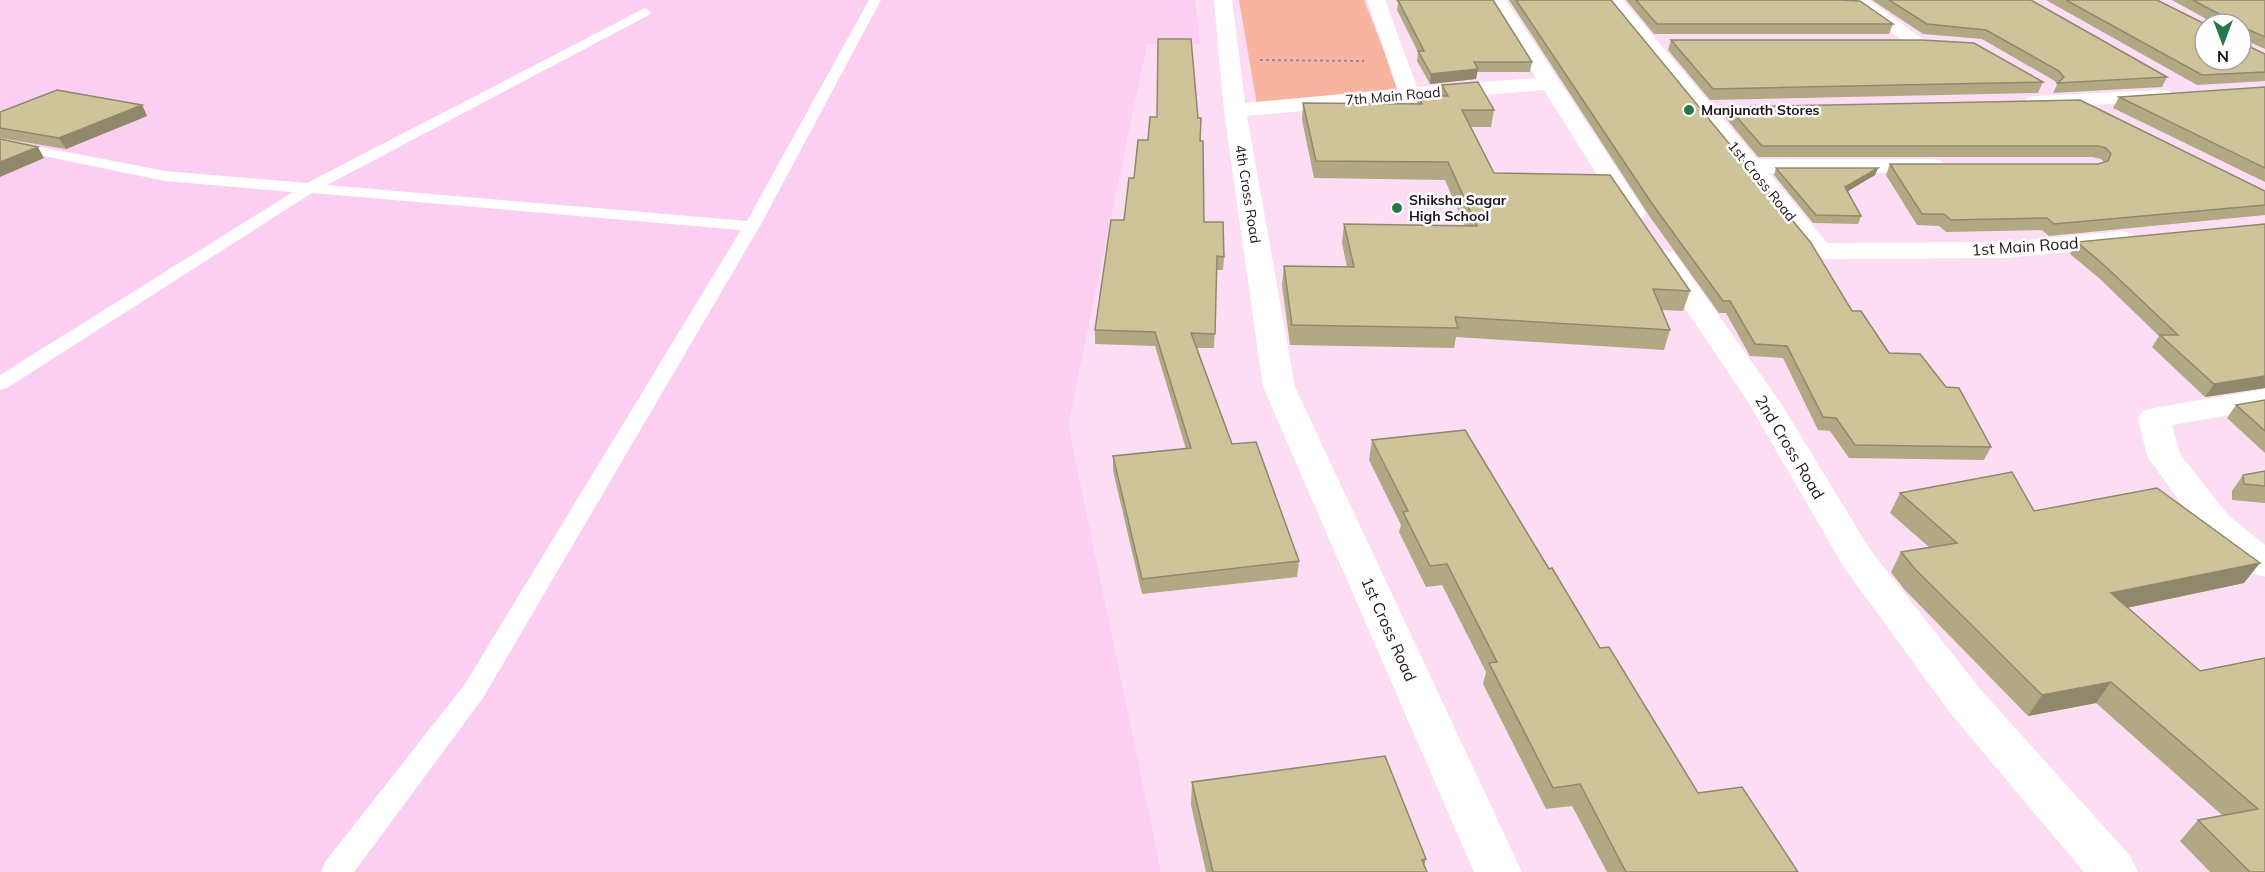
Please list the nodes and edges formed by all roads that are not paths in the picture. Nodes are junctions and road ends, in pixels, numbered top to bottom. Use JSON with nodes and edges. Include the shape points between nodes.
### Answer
{"nodes":[{"id":1,"x":874,"y":0,"type":"edge"},
{"id":2,"x":1223,"y":0,"type":"edge"},
{"id":3,"x":1376,"y":0,"type":"edge"},
{"id":4,"x":1497,"y":0,"type":"edge"},
{"id":5,"x":1613,"y":0,"type":"edge"},
{"id":6,"x":1852,"y":2,"type":"edge"},
{"id":7,"x":645,"y":12,"type":"dead end"},
{"id":8,"x":1647,"y":42,"type":"junction"},
{"id":9,"x":1671,"y":42,"type":"edge"},
{"id":10,"x":1882,"y":42,"type":"edge"},
{"id":11,"x":1551,"y":83,"type":"junction"},
{"id":12,"x":2172,"y":85,"type":"dead end"},
{"id":13,"x":1409,"y":94,"type":"junction"},
{"id":14,"x":2078,"y":101,"type":"junction"},
{"id":15,"x":2019,"y":102,"type":"edge"},
{"id":16,"x":1703,"y":109,"type":"junction"},
{"id":17,"x":1726,"y":109,"type":"edge"},
{"id":18,"x":1236,"y":111,"type":"junction"},
{"id":19,"x":2118,"y":120,"type":"edge"},
{"id":20,"x":0,"y":143,"type":"edge"},
{"id":21,"x":1750,"y":166,"type":"junction"},
{"id":22,"x":1950,"y":166,"type":"edge"},
{"id":23,"x":310,"y":188,"type":"junction"},
{"id":24,"x":752,"y":226,"type":"junction"},
{"id":25,"x":2147,"y":236,"type":"edge"},
{"id":26,"x":1820,"y":252,"type":"joint"},
{"id":27,"x":0,"y":384,"type":"edge"},
{"id":28,"x":1279,"y":387,"type":"joint"},
{"id":29,"x":2265,"y":399,"type":"edge"},
{"id":30,"x":2262,"y":562,"type":"edge"},
{"id":31,"x":336,"y":872,"type":"edge"},
{"id":32,"x":1498,"y":872,"type":"edge"},
{"id":33,"x":2114,"y":872,"type":"edge"}],
"edges":[{"from":1,"to":24,"type":"lane"},
{"from":2,"to":18,"type":"street","name":"4th Cross Road"},
{"from":3,"to":13,"type":"street"},
{"from":4,"to":11,"type":"street","name":"2nd Cross Road"},
{"from":5,"to":8,"type":"street","name":"1st Cross Road"},
{"from":6,"to":10,"type":"street","via":[[1927,43]]},
{"from":7,"to":23,"type":"lane"},
{"from":8,"to":9,"type":"street"},
{"from":8,"to":16,"type":"street","name":"1st Cross Road"},
{"from":11,"to":13,"type":"street","name":"7th Main Road"},
{"from":11,"to":33,"type":"street","name":"2nd Cross Road","via":[[1637,219],[1764,402],[1858,560],[1966,702]]},
{"from":12,"to":14,"type":"street"},
{"from":13,"to":18,"type":"street","name":"7th Main Road"},
{"from":14,"to":15,"type":"street"},
{"from":14,"to":19,"type":"street"},
{"from":16,"to":17,"type":"street"},
{"from":16,"to":21,"type":"street","name":"1st Cross Road"},
{"from":18,"to":28,"type":"street","name":"4th Cross Road"},
{"from":20,"to":23,"type":"lane","via":[[165,176]]},
{"from":21,"to":22,"type":"street"},
{"from":21,"to":26,"type":"street","name":"1st Cross Road"},
{"from":23,"to":24,"type":"lane"},
{"from":23,"to":27,"type":"lane"},
{"from":24,"to":31,"type":"lane","via":[[474,691]]},
{"from":25,"to":26,"type":"street","name":"1st Main Road","via":[[2006,250]]},
{"from":28,"to":32,"type":"street","name":"1st Cross Road"},
{"from":29,"to":30,"type":"street","via":[[2154,418],[2164,456],[2215,524]]}]}
